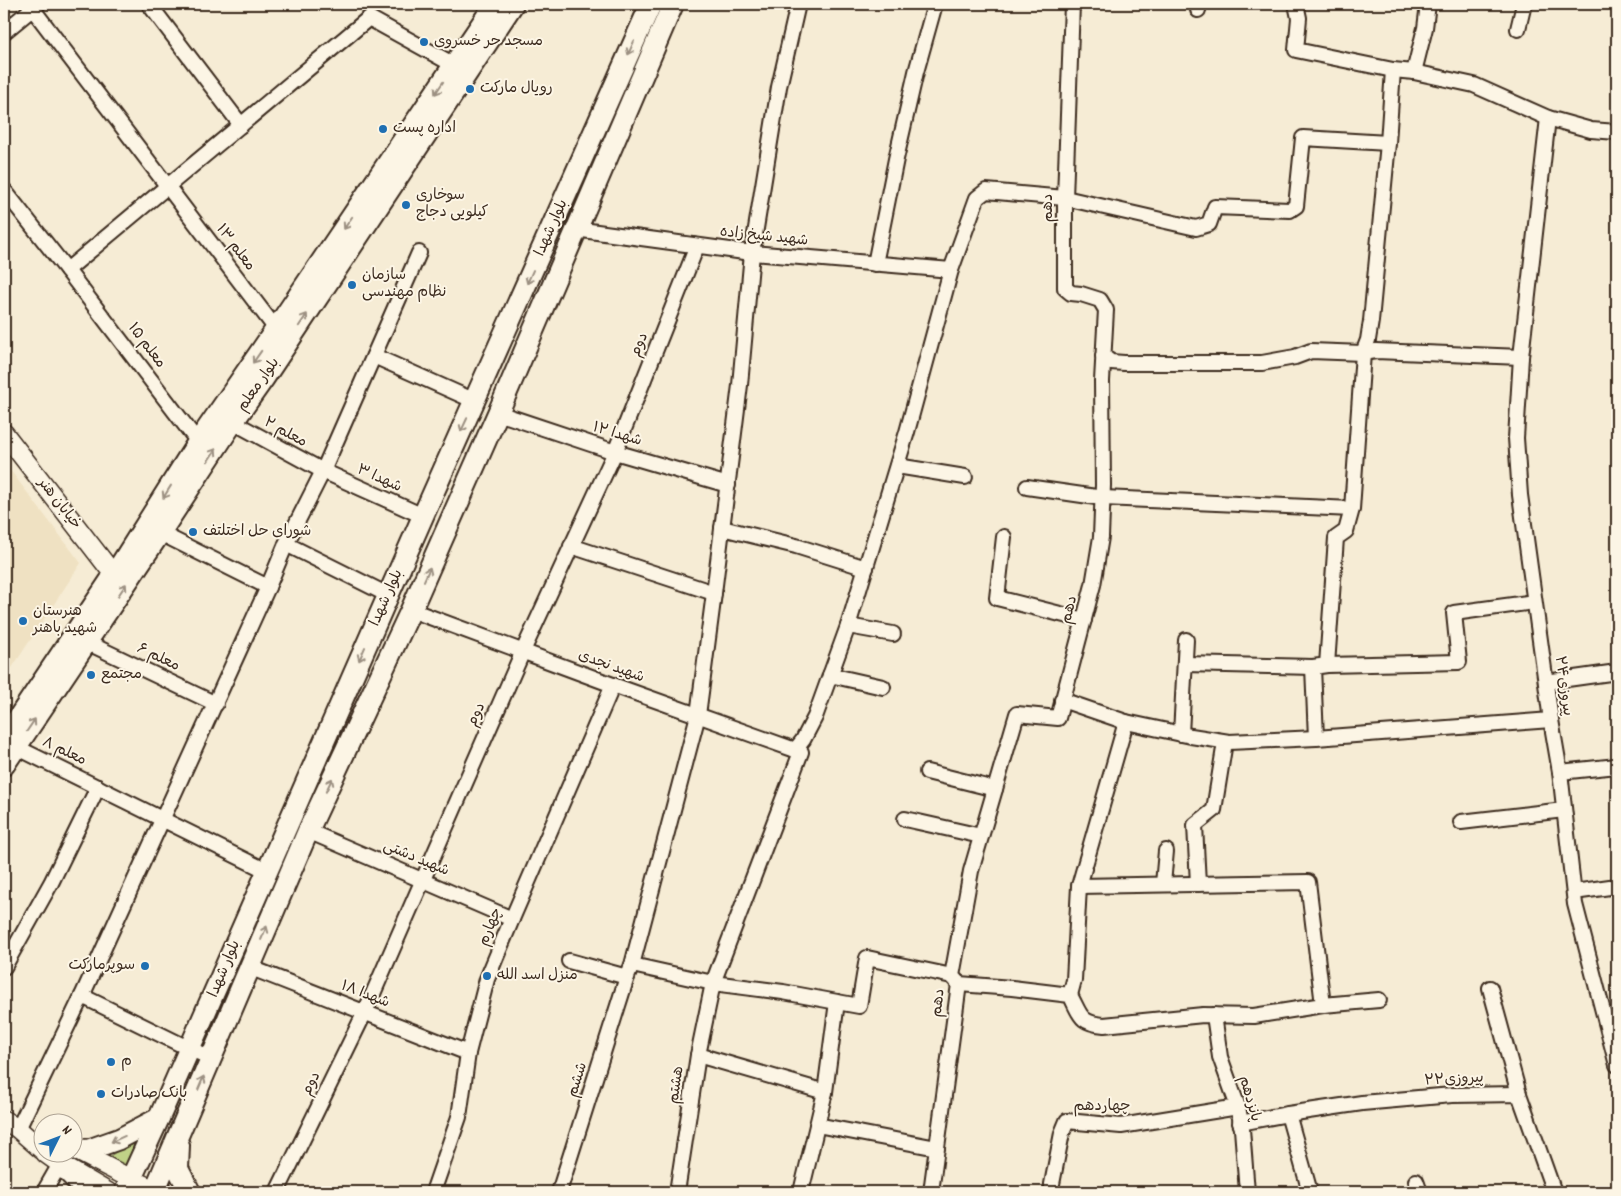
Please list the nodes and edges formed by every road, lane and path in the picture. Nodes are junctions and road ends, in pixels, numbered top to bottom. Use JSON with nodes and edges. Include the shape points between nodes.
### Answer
{"nodes":[{"id":1,"x":149,"y":4,"type":"edge"},
{"id":2,"x":495,"y":4,"type":"edge"},
{"id":3,"x":513,"y":4,"type":"edge"},
{"id":4,"x":651,"y":4,"type":"edge"},
{"id":5,"x":673,"y":4,"type":"edge"},
{"id":6,"x":798,"y":4,"type":"edge"},
{"id":7,"x":935,"y":4,"type":"edge"},
{"id":8,"x":1072,"y":4,"type":"edge"},
{"id":9,"x":1296,"y":4,"type":"edge"},
{"id":10,"x":1428,"y":4,"type":"edge"},
{"id":11,"x":1524,"y":4,"type":"edge"},
{"id":12,"x":33,"y":5,"type":"edge"},
{"id":13,"x":1518,"y":29,"type":"dead end"},
{"id":14,"x":4,"y":32,"type":"edge"},
{"id":15,"x":454,"y":65,"type":"junction"},
{"id":16,"x":1393,"y":70,"type":"junction"},
{"id":17,"x":1414,"y":72,"type":"junction"},
{"id":18,"x":1548,"y":118,"type":"junction"},
{"id":19,"x":241,"y":125,"type":"junction"},
{"id":20,"x":1617,"y":132,"type":"edge"},
{"id":21,"x":1388,"y":144,"type":"junction"},
{"id":22,"x":168,"y":186,"type":"junction"},
{"id":23,"x":4,"y":190,"type":"edge"},
{"id":24,"x":1065,"y":198,"type":"junction"},
{"id":25,"x":576,"y":229,"type":"junction"},
{"id":26,"x":697,"y":246,"type":"junction"},
{"id":27,"x":419,"y":253,"type":"dead end"},
{"id":28,"x":752,"y":253,"type":"junction"},
{"id":29,"x":876,"y":264,"type":"junction"},
{"id":30,"x":67,"y":270,"type":"junction"},
{"id":31,"x":950,"y":270,"type":"junction"},
{"id":32,"x":276,"y":329,"type":"junction"},
{"id":33,"x":1363,"y":353,"type":"junction"},
{"id":34,"x":374,"y":356,"type":"junction"},
{"id":35,"x":1103,"y":356,"type":"junction"},
{"id":36,"x":1521,"y":357,"type":"junction"},
{"id":37,"x":475,"y":401,"type":"junction"},
{"id":38,"x":498,"y":413,"type":"junction"},
{"id":39,"x":233,"y":422,"type":"junction"},
{"id":40,"x":4,"y":432,"type":"edge"},
{"id":41,"x":198,"y":442,"type":"junction"},
{"id":42,"x":615,"y":452,"type":"junction"},
{"id":43,"x":897,"y":466,"type":"junction"},
{"id":44,"x":323,"y":471,"type":"junction"},
{"id":45,"x":965,"y":477,"type":"dead end"},
{"id":46,"x":728,"y":485,"type":"junction"},
{"id":47,"x":1027,"y":487,"type":"dead end"},
{"id":48,"x":1103,"y":498,"type":"junction"},
{"id":49,"x":1352,"y":509,"type":"junction"},
{"id":50,"x":423,"y":516,"type":"junction"},
{"id":51,"x":722,"y":528,"type":"junction"},
{"id":52,"x":160,"y":534,"type":"junction"},
{"id":53,"x":1004,"y":537,"type":"dead end"},
{"id":54,"x":286,"y":544,"type":"junction"},
{"id":55,"x":571,"y":546,"type":"junction"},
{"id":56,"x":866,"y":568,"type":"junction"},
{"id":57,"x":114,"y":575,"type":"junction"},
{"id":58,"x":268,"y":587,"type":"junction"},
{"id":59,"x":714,"y":593,"type":"junction"},
{"id":60,"x":388,"y":595,"type":"junction"},
{"id":61,"x":1534,"y":602,"type":"junction"},
{"id":62,"x":411,"y":610,"type":"junction"},
{"id":63,"x":1084,"y":620,"type":"junction"},
{"id":64,"x":848,"y":626,"type":"junction"},
{"id":65,"x":893,"y":634,"type":"dead end"},
{"id":66,"x":1186,"y":640,"type":"dead end"},
{"id":67,"x":86,"y":642,"type":"junction"},
{"id":68,"x":523,"y":651,"type":"junction"},
{"id":69,"x":1185,"y":664,"type":"junction"},
{"id":70,"x":1327,"y":665,"type":"junction"},
{"id":71,"x":1312,"y":667,"type":"junction"},
{"id":72,"x":1617,"y":672,"type":"edge"},
{"id":73,"x":830,"y":676,"type":"junction"},
{"id":74,"x":1546,"y":682,"type":"junction"},
{"id":75,"x":613,"y":685,"type":"junction"},
{"id":76,"x":883,"y":687,"type":"dead end"},
{"id":77,"x":1062,"y":700,"type":"junction"},
{"id":78,"x":216,"y":704,"type":"junction"},
{"id":79,"x":698,"y":715,"type":"junction"},
{"id":80,"x":1551,"y":720,"type":"junction"},
{"id":81,"x":1126,"y":722,"type":"junction"},
{"id":82,"x":1181,"y":734,"type":"junction"},
{"id":83,"x":1316,"y":738,"type":"junction"},
{"id":84,"x":1225,"y":742,"type":"junction"},
{"id":85,"x":10,"y":743,"type":"edge"},
{"id":86,"x":798,"y":751,"type":"junction"},
{"id":87,"x":4,"y":765,"type":"edge"},
{"id":88,"x":1617,"y":766,"type":"edge"},
{"id":89,"x":927,"y":772,"type":"dead end"},
{"id":90,"x":1560,"y":772,"type":"junction"},
{"id":91,"x":98,"y":787,"type":"junction"},
{"id":92,"x":995,"y":789,"type":"junction"},
{"id":93,"x":1564,"y":810,"type":"junction"},
{"id":94,"x":163,"y":819,"type":"junction"},
{"id":95,"x":905,"y":820,"type":"dead end"},
{"id":96,"x":1461,"y":822,"type":"dead end"},
{"id":97,"x":308,"y":831,"type":"junction"},
{"id":98,"x":982,"y":836,"type":"junction"},
{"id":99,"x":1166,"y":851,"type":"dead end"},
{"id":100,"x":267,"y":871,"type":"junction"},
{"id":101,"x":422,"y":880,"type":"junction"},
{"id":102,"x":1163,"y":884,"type":"junction"},
{"id":103,"x":1198,"y":884,"type":"junction"},
{"id":104,"x":1080,"y":886,"type":"junction"},
{"id":105,"x":1617,"y":886,"type":"edge"},
{"id":106,"x":1574,"y":892,"type":"junction"},
{"id":107,"x":512,"y":919,"type":"junction"},
{"id":108,"x":570,"y":961,"type":"dead end"},
{"id":109,"x":4,"y":966,"type":"edge"},
{"id":110,"x":249,"y":967,"type":"junction"},
{"id":111,"x":630,"y":971,"type":"junction"},
{"id":112,"x":955,"y":980,"type":"junction"},
{"id":113,"x":713,"y":983,"type":"junction"},
{"id":114,"x":1490,"y":988,"type":"dead end"},
{"id":115,"x":1070,"y":995,"type":"junction"},
{"id":116,"x":82,"y":996,"type":"junction"},
{"id":117,"x":1379,"y":1000,"type":"dead end"},
{"id":118,"x":837,"y":1002,"type":"junction"},
{"id":119,"x":1324,"y":1005,"type":"junction"},
{"id":120,"x":365,"y":1012,"type":"junction"},
{"id":121,"x":1214,"y":1015,"type":"junction"},
{"id":122,"x":190,"y":1049,"type":"junction"},
{"id":123,"x":468,"y":1053,"type":"junction"},
{"id":124,"x":698,"y":1055,"type":"junction"},
{"id":125,"x":212,"y":1058,"type":"junction"},
{"id":126,"x":1617,"y":1065,"type":"edge"},
{"id":127,"x":825,"y":1092,"type":"junction"},
{"id":128,"x":1519,"y":1094,"type":"junction"},
{"id":129,"x":1238,"y":1107,"type":"junction"},
{"id":130,"x":1288,"y":1114,"type":"junction"},
{"id":131,"x":159,"y":1118,"type":"junction"},
{"id":132,"x":1240,"y":1123,"type":"junction"},
{"id":133,"x":11,"y":1124,"type":"edge"},
{"id":134,"x":817,"y":1125,"type":"junction"},
{"id":135,"x":32,"y":1132,"type":"edge"},
{"id":136,"x":180,"y":1133,"type":"junction"},
{"id":137,"x":32,"y":1142,"type":"edge"},
{"id":138,"x":936,"y":1148,"type":"junction"},
{"id":139,"x":82,"y":1150,"type":"edge"},
{"id":140,"x":82,"y":1155,"type":"edge"},
{"id":141,"x":52,"y":1164,"type":"edge"},
{"id":142,"x":58,"y":1164,"type":"edge"},
{"id":143,"x":61,"y":1164,"type":"edge"},
{"id":144,"x":128,"y":1186,"type":"edge"},
{"id":145,"x":44,"y":1192,"type":"edge"},
{"id":146,"x":88,"y":1192,"type":"edge"},
{"id":147,"x":108,"y":1192,"type":"edge"},
{"id":148,"x":156,"y":1192,"type":"edge"},
{"id":149,"x":190,"y":1192,"type":"edge"},
{"id":150,"x":277,"y":1192,"type":"edge"},
{"id":151,"x":432,"y":1192,"type":"edge"},
{"id":152,"x":559,"y":1192,"type":"edge"},
{"id":153,"x":678,"y":1192,"type":"edge"},
{"id":154,"x":800,"y":1192,"type":"edge"},
{"id":155,"x":931,"y":1192,"type":"edge"},
{"id":156,"x":1052,"y":1192,"type":"edge"},
{"id":157,"x":1247,"y":1192,"type":"edge"},
{"id":158,"x":1310,"y":1192,"type":"edge"},
{"id":159,"x":1554,"y":1192,"type":"edge"}],
"edges":[{"from":1,"to":19,"type":"street"},
{"from":2,"to":15,"type":"main road","name":"بلوار معلم"},
{"from":39,"to":3,"type":"main road","name":"بلوار معلم","one_way":true},
{"from":4,"to":37,"type":"main road","name":"بلوار شهدا","one_way":true},
{"from":5,"to":25,"type":"main road","name":"بلوار شهدا"},
{"from":6,"to":28,"type":"street","name":"ششم","via":[[779,86]]},
{"from":7,"to":29,"type":"street","via":[[896,159]]},
{"from":8,"to":24,"type":"street","name":"دهم"},
{"from":9,"to":16,"type":"street","via":[[1299,18],[1296,50]]},
{"from":10,"to":17,"type":"street","via":[[1426,28]]},
{"from":11,"to":13,"type":"street"},
{"from":12,"to":14,"type":"street"},
{"from":12,"to":22,"type":"street","name":"معلم ۱۳"},
{"from":15,"to":19,"type":"street","via":[[369,18]]},
{"from":15,"to":32,"type":"main road","name":"بلوار معلم","one_way":true},
{"from":16,"to":17,"type":"street"},
{"from":16,"to":21,"type":"street"},
{"from":17,"to":18,"type":"street","via":[[1474,85]]},
{"from":18,"to":20,"type":"street","via":[[1591,130]]},
{"from":18,"to":36,"type":"street","name":"پیروزی۲۴"},
{"from":19,"to":22,"type":"street"},
{"from":21,"to":24,"type":"street","name":"هشتم","via":[[1303,138],[1296,206],[1290,210],[1215,207],[1209,224],[1196,228]]},
{"from":21,"to":33,"type":"street","via":[[1371,321]]},
{"from":22,"to":30,"type":"street"},
{"from":22,"to":32,"type":"street","name":"معلم ۱۳"},
{"from":23,"to":30,"type":"street","name":"معلم ۱۵"},
{"from":24,"to":31,"type":"street","name":"هشتم","via":[[986,191],[977,198]]},
{"from":24,"to":35,"type":"street","name":"دهم","via":[[1066,288],[1071,294],[1100,300],[1106,310]]},
{"from":25,"to":26,"type":"street","name":"شهید شیخ زاده"},
{"from":25,"to":38,"type":"main road","name":"بلوار شهدا"},
{"from":26,"to":28,"type":"street","name":"شهید شیخ زاده"},
{"from":26,"to":42,"type":"street","name":"دوم"},
{"from":27,"to":34,"type":"street"},
{"from":28,"to":29,"type":"street","name":"شهید شیخ زاده"},
{"from":28,"to":46,"type":"street","name":"ششم"},
{"from":29,"to":31,"type":"street","name":"شهید شیخ زاده"},
{"from":30,"to":41,"type":"street","name":"معلم ۱۵"},
{"from":31,"to":43,"type":"street","name":"هشتم"},
{"from":32,"to":41,"type":"main road","name":"بلوار معلم","one_way":true},
{"from":33,"to":35,"type":"street","via":[[1311,351],[1262,363],[1124,363],[1110,362]]},
{"from":33,"to":36,"type":"street"},
{"from":33,"to":49,"type":"street"},
{"from":34,"to":37,"type":"street"},
{"from":34,"to":44,"type":"street"},
{"from":35,"to":48,"type":"street","name":"دهم"},
{"from":36,"to":61,"type":"street","name":"پیروزی۲۴","via":[[1516,438]]},
{"from":37,"to":50,"type":"main road","name":"بلوار شهدا","one_way":true},
{"from":38,"to":42,"type":"street","name":"شهدا ۱۲"},
{"from":62,"to":38,"type":"main road","name":"بلوار شهدا","one_way":true},
{"from":39,"to":44,"type":"street","name":"معلم ۲"},
{"from":52,"to":39,"type":"main road","name":"بلوار معلم","one_way":true},
{"from":40,"to":57,"type":"street","name":"خیابان هنر"},
{"from":41,"to":57,"type":"main road","name":"بلوار معلم","one_way":true},
{"from":42,"to":46,"type":"street","name":"شهدا ۱۲"},
{"from":42,"to":55,"type":"street","name":"دوم"},
{"from":43,"to":45,"type":"street"},
{"from":43,"to":56,"type":"street","name":"هشتم"},
{"from":44,"to":50,"type":"street","name":"شهدا ۳"},
{"from":44,"to":54,"type":"street"},
{"from":46,"to":51,"type":"street","name":"ششم"},
{"from":47,"to":48,"type":"street"},
{"from":48,"to":49,"type":"street"},
{"from":48,"to":63,"type":"street","name":"دهم","via":[[1101,537]]},
{"from":49,"to":70,"type":"street","via":[[1346,531],[1336,538]]},
{"from":50,"to":60,"type":"main road","name":"بلوار شهدا"},
{"from":51,"to":56,"type":"street"},
{"from":51,"to":59,"type":"street","name":"ششم"},
{"from":52,"to":58,"type":"street"},
{"from":67,"to":52,"type":"main road","name":"بلوار معلم","one_way":true},
{"from":53,"to":63,"type":"street","via":[[997,598]]},
{"from":54,"to":58,"type":"street"},
{"from":54,"to":60,"type":"street"},
{"from":55,"to":59,"type":"street"},
{"from":55,"to":68,"type":"street","name":"دوم"},
{"from":56,"to":64,"type":"street","name":"هشتم"},
{"from":57,"to":85,"type":"main road","name":"بلوار معلم"},
{"from":58,"to":78,"type":"street"},
{"from":59,"to":79,"type":"street","name":"ششم"},
{"from":60,"to":100,"type":"main road","name":"بلوار شهدا","one_way":true},
{"from":61,"to":70,"type":"street","via":[[1454,613],[1459,662]]},
{"from":61,"to":74,"type":"street","name":"پیروزی۲۴"},
{"from":62,"to":68,"type":"street","name":"شهید نجدی"},
{"from":97,"to":62,"type":"main road","name":"بلوار شهدا","one_way":true},
{"from":63,"to":77,"type":"street","name":"دهم"},
{"from":64,"to":65,"type":"street"},
{"from":64,"to":73,"type":"street","name":"هشتم"},
{"from":66,"to":69,"type":"street"},
{"from":67,"to":78,"type":"street","name":"معلم ۶"},
{"from":85,"to":67,"type":"main road","name":"بلوار معلم","one_way":true},
{"from":68,"to":75,"type":"street","name":"شهید نجدی"},
{"from":68,"to":101,"type":"street","name":"دوم"},
{"from":69,"to":71,"type":"street"},
{"from":69,"to":82,"type":"street"},
{"from":70,"to":71,"type":"street"},
{"from":71,"to":83,"type":"street"},
{"from":72,"to":74,"type":"street"},
{"from":73,"to":76,"type":"street"},
{"from":73,"to":86,"type":"street","name":"هشتم"},
{"from":74,"to":80,"type":"street","name":"پیروزی۲۴"},
{"from":75,"to":79,"type":"street","name":"شهید نجدی"},
{"from":75,"to":107,"type":"street","name":"چهارم"},
{"from":77,"to":81,"type":"street"},
{"from":77,"to":92,"type":"street","name":"دهم","via":[[1058,718],[1017,714]]},
{"from":78,"to":94,"type":"street"},
{"from":79,"to":86,"type":"street","name":"شهید نجدی"},
{"from":79,"to":111,"type":"street","name":"ششم"},
{"from":80,"to":83,"type":"street"},
{"from":80,"to":90,"type":"street","name":"پیروزی۲۴"},
{"from":81,"to":82,"type":"street"},
{"from":81,"to":104,"type":"street"},
{"from":82,"to":84,"type":"street"},
{"from":83,"to":84,"type":"street"},
{"from":84,"to":103,"type":"street","via":[[1214,810],[1195,825]]},
{"from":85,"to":87,"type":"main road","name":"بلوار معلم"},
{"from":85,"to":91,"type":"street","name":"معلم ۸"},
{"from":86,"to":113,"type":"street","name":"هشتم"},
{"from":88,"to":90,"type":"street"},
{"from":89,"to":92,"type":"street"},
{"from":90,"to":93,"type":"street","name":"پیروزی۲۴"},
{"from":91,"to":94,"type":"street","name":"معلم ۸"},
{"from":91,"to":109,"type":"street","via":[[51,883]]},
{"from":92,"to":98,"type":"street","name":"دهم"},
{"from":93,"to":96,"type":"street"},
{"from":93,"to":106,"type":"street","name":"پیروزی۲۴"},
{"from":94,"to":100,"type":"street","name":"معلم ۸"},
{"from":94,"to":116,"type":"street"},
{"from":95,"to":98,"type":"street"},
{"from":97,"to":101,"type":"street","name":"شهید دشتی"},
{"from":110,"to":97,"type":"main road","name":"بلوار شهدا","one_way":true},
{"from":98,"to":112,"type":"street","name":"دهم","via":[[971,871]]},
{"from":99,"to":102,"type":"street"},
{"from":100,"to":122,"type":"main road","name":"بلوار شهدا"},
{"from":101,"to":107,"type":"street","name":"شهید دشتی"},
{"from":101,"to":120,"type":"street","name":"دوم"},
{"from":102,"to":103,"type":"street"},
{"from":102,"to":104,"type":"street"},
{"from":103,"to":119,"type":"street","via":[[1308,882]]},
{"from":104,"to":115,"type":"street","via":[[1074,980]]},
{"from":105,"to":106,"type":"street"},
{"from":106,"to":126,"type":"street","name":"پیروزی۲۴"},
{"from":107,"to":123,"type":"street","name":"چهارم","via":[[487,979]]},
{"from":108,"to":111,"type":"street"},
{"from":110,"to":120,"type":"street","name":"شهدا ۱۸"},
{"from":110,"to":125,"type":"main road","name":"بلوار شهدا"},
{"from":111,"to":113,"type":"street"},
{"from":111,"to":152,"type":"street","name":"ششم"},
{"from":112,"to":115,"type":"street"},
{"from":112,"to":118,"type":"street","via":[[867,958],[859,1006]]},
{"from":112,"to":138,"type":"street","name":"دهم"},
{"from":113,"to":118,"type":"street"},
{"from":113,"to":124,"type":"street","name":"هشتم"},
{"from":114,"to":128,"type":"street"},
{"from":115,"to":121,"type":"street","via":[[1083,1019],[1090,1024]]},
{"from":116,"to":122,"type":"street"},
{"from":116,"to":133,"type":"street"},
{"from":117,"to":119,"type":"street"},
{"from":118,"to":127,"type":"street"},
{"from":119,"to":121,"type":"street","via":[[1254,1016]]},
{"from":120,"to":123,"type":"street","name":"شهدا ۱۸"},
{"from":120,"to":150,"type":"street","name":"دوم"},
{"from":121,"to":129,"type":"street","name":"پانزدهم","via":[[1220,1058]]},
{"from":122,"to":125,"type":"street"},
{"from":122,"to":131,"type":"main road","name":"بلوار شهدا"},
{"from":123,"to":151,"type":"street","name":"چهارم","via":[[459,1117]]},
{"from":124,"to":127,"type":"street"},
{"from":124,"to":153,"type":"street","name":"هشتم"},
{"from":136,"to":125,"type":"main road","name":"بلوار شهدا","one_way":true},
{"from":127,"to":134,"type":"street"},
{"from":128,"to":130,"type":"street","name":"پیروزی۲۲","via":[[1452,1095]]},
{"from":128,"to":159,"type":"street"},
{"from":129,"to":132,"type":"street","name":"پانزدهم"},
{"from":129,"to":156,"type":"street","name":"چهاردهم","via":[[1120,1126],[1067,1121]]},
{"from":130,"to":132,"type":"street","name":"پیروزی۲۲"},
{"from":130,"to":158,"type":"street"},
{"from":131,"to":139,"type":"main road","one_way":true,"via":[[118,1139]]},
{"from":131,"to":144,"type":"main road","name":"بلوار شهدا"},
{"from":132,"to":157,"type":"street","name":"پانزدهم"},
{"from":133,"to":135,"type":"street"},
{"from":133,"to":137,"type":"street"},
{"from":134,"to":138,"type":"street"},
{"from":134,"to":154,"type":"street"},
{"from":136,"to":148,"type":"main road","name":"بلوار شهدا"},
{"from":136,"to":149,"type":"main road","via":[[178,1169]]},
{"from":138,"to":155,"type":"street","name":"دهم"},
{"from":140,"to":144,"type":"street"},
{"from":141,"to":145,"type":"street"},
{"from":142,"to":146,"type":"main road"},
{"from":143,"to":147,"type":"street"},
{"from":144,"to":148,"type":"street"}]}
